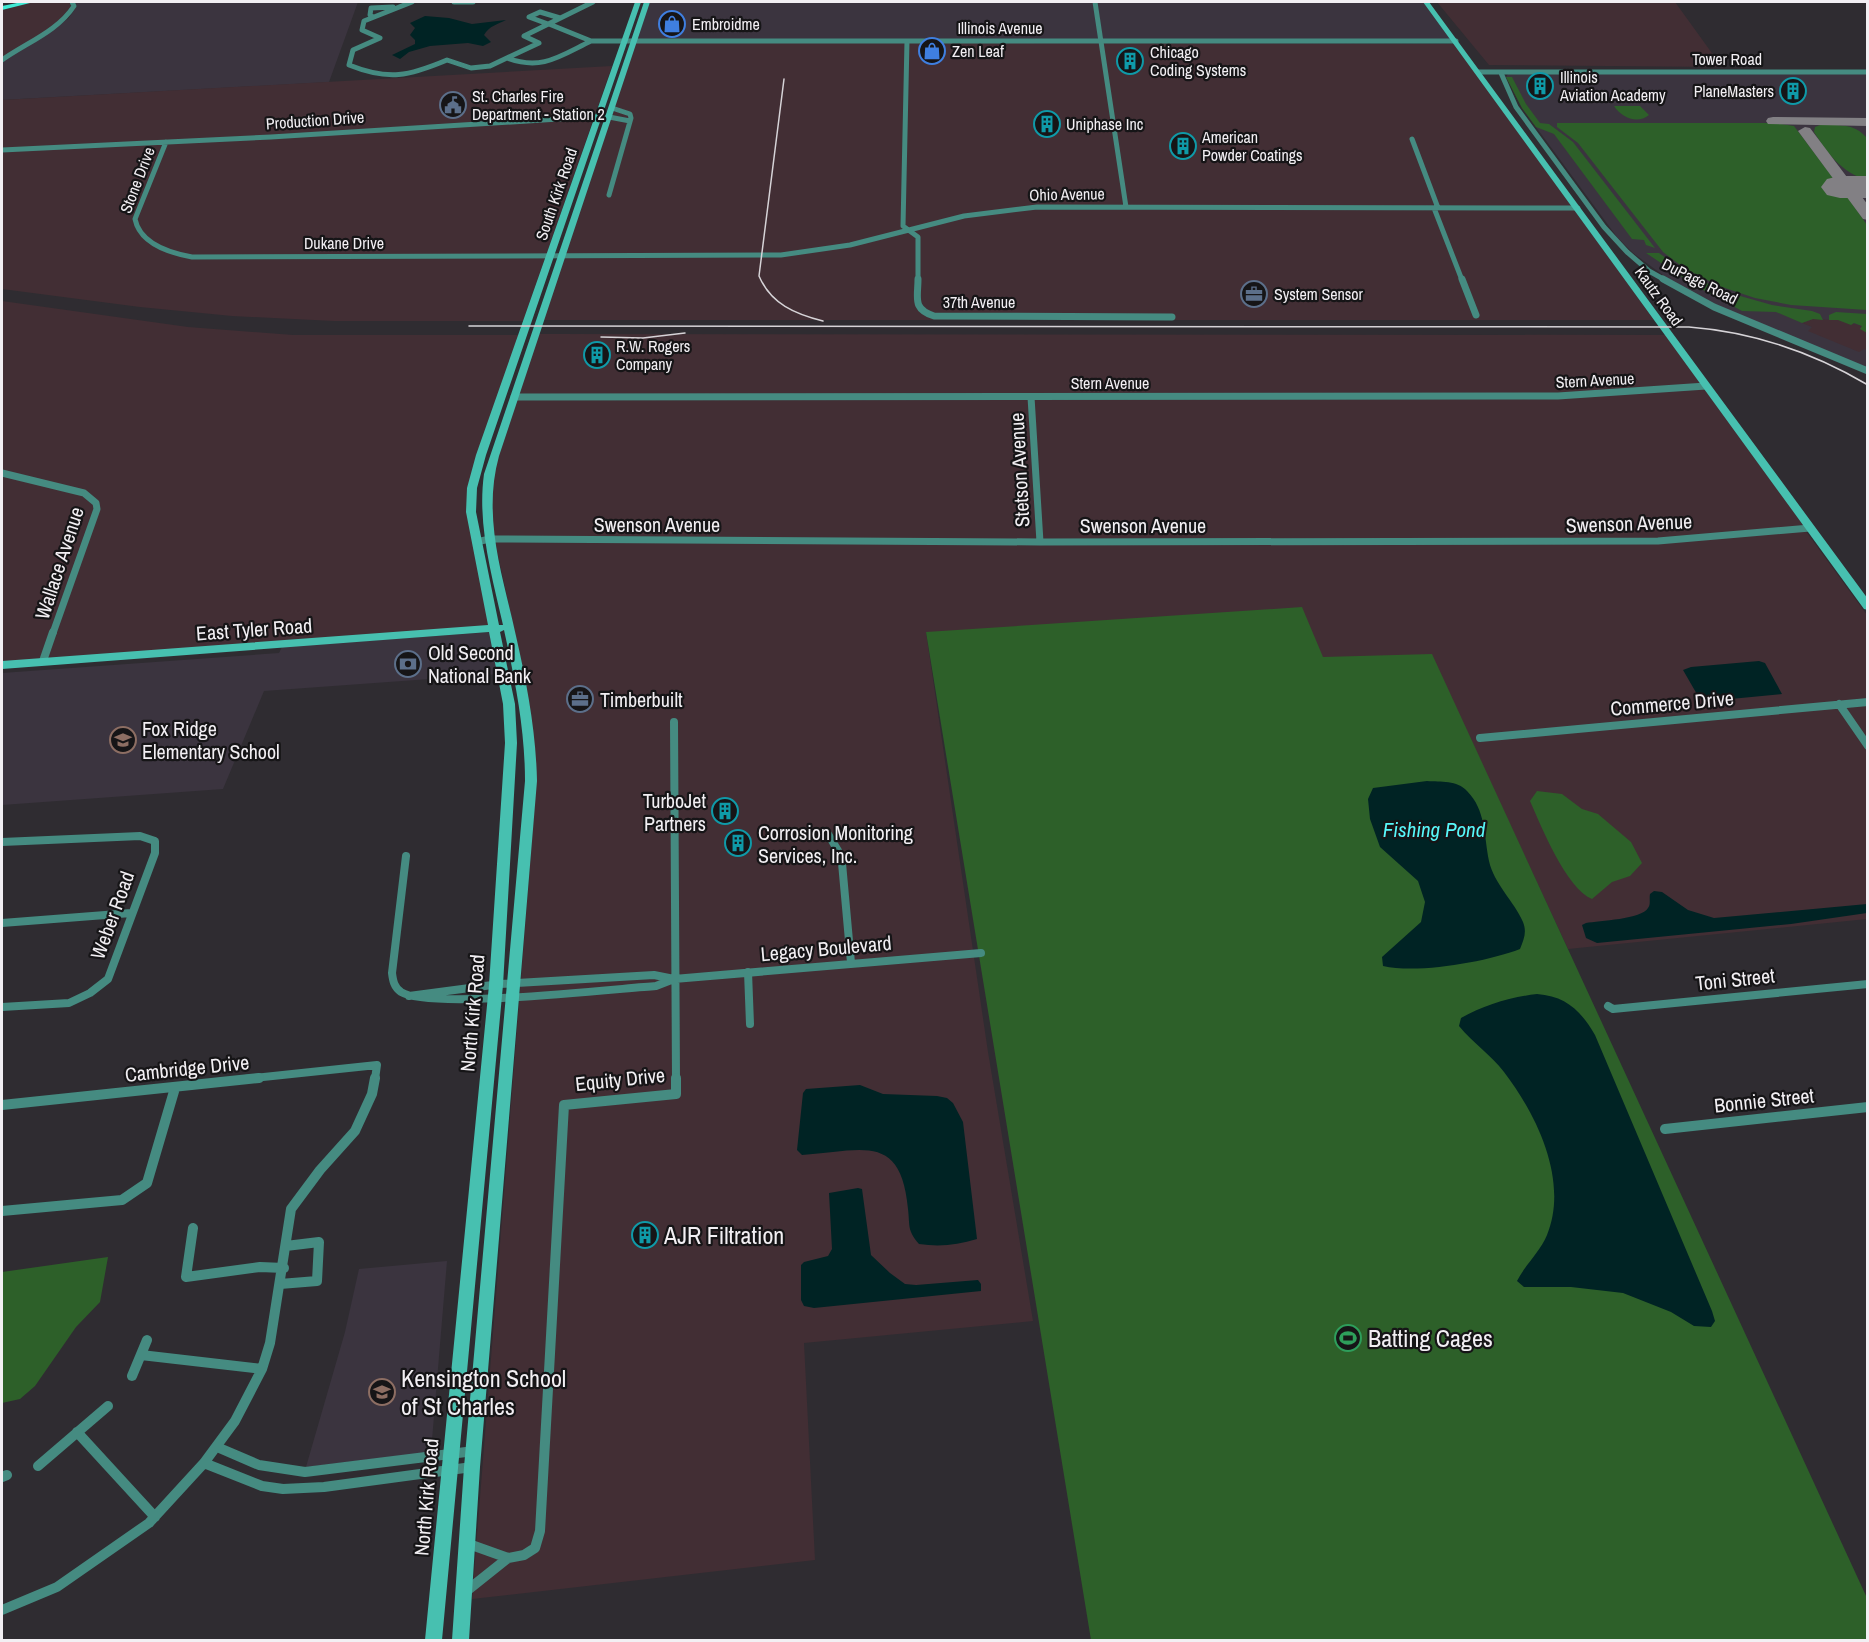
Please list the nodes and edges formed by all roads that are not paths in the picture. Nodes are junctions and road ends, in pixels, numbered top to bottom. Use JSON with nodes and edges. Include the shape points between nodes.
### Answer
{"nodes":[{"id":1,"x":30,"y":2,"type":"edge"},
{"id":2,"x":72,"y":2,"type":"edge"},
{"id":3,"x":412,"y":2,"type":"edge"},
{"id":4,"x":454,"y":2,"type":"edge"},
{"id":5,"x":466,"y":2,"type":"edge"},
{"id":6,"x":473,"y":2,"type":"edge"},
{"id":7,"x":593,"y":2,"type":"edge"},
{"id":8,"x":638,"y":2,"type":"edge"},
{"id":9,"x":647,"y":2,"type":"edge"},
{"id":10,"x":1095,"y":2,"type":"edge"},
{"id":11,"x":1426,"y":2,"type":"edge"},
{"id":12,"x":398,"y":7,"type":"junction"},
{"id":13,"x":2,"y":8,"type":"edge"},
{"id":14,"x":373,"y":17,"type":"junction"},
{"id":15,"x":560,"y":18,"type":"junction"},
{"id":16,"x":548,"y":24,"type":"junction"},
{"id":17,"x":366,"y":32,"type":"junction"},
{"id":18,"x":591,"y":41,"type":"junction"},
{"id":19,"x":629,"y":41,"type":"junction"},
{"id":20,"x":907,"y":41,"type":"junction"},
{"id":21,"x":1101,"y":41,"type":"junction"},
{"id":22,"x":1456,"y":41,"type":"junction"},
{"id":23,"x":364,"y":45,"type":"junction"},
{"id":24,"x":507,"y":58,"type":"junction"},
{"id":25,"x":2,"y":60,"type":"edge"},
{"id":26,"x":1478,"y":72,"type":"junction"},
{"id":27,"x":1868,"y":72,"type":"edge"},
{"id":28,"x":1501,"y":73,"type":"junction"},
{"id":29,"x":611,"y":112,"type":"junction"},
{"id":30,"x":598,"y":117,"type":"junction"},
{"id":31,"x":1412,"y":139,"type":"dead end"},
{"id":32,"x":166,"y":142,"type":"junction"},
{"id":33,"x":2,"y":150,"type":"edge"},
{"id":34,"x":609,"y":195,"type":"dead end"},
{"id":35,"x":1126,"y":207,"type":"junction"},
{"id":36,"x":1436,"y":208,"type":"junction"},
{"id":37,"x":1578,"y":208,"type":"junction"},
{"id":38,"x":136,"y":227,"type":"joint"},
{"id":39,"x":907,"y":230,"type":"junction"},
{"id":40,"x":550,"y":256,"type":"junction"},
{"id":41,"x":562,"y":256,"type":"junction"},
{"id":42,"x":1476,"y":315,"type":"dead end"},
{"id":43,"x":1172,"y":317,"type":"dead end"},
{"id":44,"x":1868,"y":371,"type":"edge"},
{"id":45,"x":1706,"y":386,"type":"junction"},
{"id":46,"x":508,"y":396,"type":"junction"},
{"id":47,"x":1031,"y":397,"type":"junction"},
{"id":48,"x":2,"y":473,"type":"edge"},
{"id":49,"x":1810,"y":528,"type":"junction"},
{"id":50,"x":490,"y":539,"type":"junction"},
{"id":51,"x":476,"y":542,"type":"junction"},
{"id":52,"x":1040,"y":542,"type":"junction"},
{"id":53,"x":1868,"y":607,"type":"edge"},
{"id":54,"x":508,"y":627,"type":"junction"},
{"id":55,"x":494,"y":629,"type":"junction"},
{"id":56,"x":43,"y":662,"type":"junction"},
{"id":57,"x":2,"y":664,"type":"edge"},
{"id":58,"x":1868,"y":702,"type":"edge"},
{"id":59,"x":1839,"y":704,"type":"junction"},
{"id":60,"x":674,"y":723,"type":"dead end"},
{"id":61,"x":1480,"y":738,"type":"dead end"},
{"id":62,"x":1868,"y":746,"type":"edge"},
{"id":63,"x":828,"y":834,"type":"dead end"},
{"id":64,"x":2,"y":842,"type":"edge"},
{"id":65,"x":406,"y":856,"type":"dead end"},
{"id":66,"x":131,"y":913,"type":"junction"},
{"id":67,"x":2,"y":923,"type":"edge"},
{"id":68,"x":981,"y":953,"type":"dead end"},
{"id":69,"x":851,"y":963,"type":"junction"},
{"id":70,"x":748,"y":972,"type":"junction"},
{"id":71,"x":674,"y":979,"type":"junction"},
{"id":72,"x":1868,"y":984,"type":"edge"},
{"id":73,"x":512,"y":990,"type":"junction"},
{"id":74,"x":496,"y":991,"type":"junction"},
{"id":75,"x":1608,"y":1006,"type":"dead end"},
{"id":76,"x":2,"y":1007,"type":"edge"},
{"id":77,"x":750,"y":1024,"type":"dead end"},
{"id":78,"x":175,"y":1088,"type":"junction"},
{"id":79,"x":2,"y":1105,"type":"edge"},
{"id":80,"x":1868,"y":1107,"type":"edge"},
{"id":81,"x":1665,"y":1129,"type":"dead end"},
{"id":82,"x":2,"y":1210,"type":"edge"},
{"id":83,"x":193,"y":1228,"type":"dead end"},
{"id":84,"x":286,"y":1246,"type":"junction"},
{"id":85,"x":284,"y":1268,"type":"junction"},
{"id":86,"x":280,"y":1284,"type":"junction"},
{"id":87,"x":147,"y":1340,"type":"dead end"},
{"id":88,"x":141,"y":1355,"type":"junction"},
{"id":89,"x":262,"y":1370,"type":"junction"},
{"id":90,"x":132,"y":1376,"type":"dead end"},
{"id":91,"x":108,"y":1406,"type":"dead end"},
{"id":92,"x":77,"y":1432,"type":"junction"},
{"id":93,"x":217,"y":1447,"type":"junction"},
{"id":94,"x":473,"y":1459,"type":"junction"},
{"id":95,"x":450,"y":1461,"type":"junction"},
{"id":96,"x":204,"y":1463,"type":"junction"},
{"id":97,"x":38,"y":1466,"type":"dead end"},
{"id":98,"x":155,"y":1517,"type":"junction"},
{"id":99,"x":466,"y":1543,"type":"junction"},
{"id":100,"x":508,"y":1558,"type":"junction"},
{"id":101,"x":463,"y":1594,"type":"junction"},
{"id":102,"x":2,"y":1610,"type":"edge"},
{"id":103,"x":434,"y":1641,"type":"edge"},
{"id":104,"x":460,"y":1641,"type":"edge"}],
"edges":[{"from":1,"to":13,"type":"main road"},
{"from":2,"to":25,"type":"street","via":[[74,6],[66,19]]},
{"from":3,"to":12,"type":"street"},
{"from":4,"to":5,"type":"street"},
{"from":5,"to":6,"type":"street"},
{"from":7,"to":15,"type":"street"},
{"from":8,"to":19,"type":"main road","name":"South Kirk Road"},
{"from":9,"to":19,"type":"main road","name":"South Kirk Road"},
{"from":10,"to":21,"type":"street"},
{"from":11,"to":22,"type":"main road","name":"Kautz Road"},
{"from":12,"to":14,"type":"street"},
{"from":12,"to":14,"type":"street","via":[[371,8]]},
{"from":14,"to":17,"type":"street","via":[[364,21],[362,30]]},
{"from":15,"to":16,"type":"street"},
{"from":15,"to":16,"type":"street","via":[[540,12],[529,17]]},
{"from":16,"to":18,"type":"street","name":"Illinois Avenue"},
{"from":16,"to":24,"type":"street","via":[[524,36],[539,43]]},
{"from":17,"to":23,"type":"street","via":[[360,40]]},
{"from":17,"to":23,"type":"street","via":[[380,38]]},
{"from":18,"to":19,"type":"street","name":"Illinois Avenue"},
{"from":18,"to":24,"type":"street","via":[[543,64],[523,65]]},
{"from":19,"to":20,"type":"street","name":"Illinois Avenue"},
{"from":19,"to":29,"type":"main road","name":"South Kirk Road"},
{"from":19,"to":30,"type":"main road","name":"South Kirk Road"},
{"from":20,"to":21,"type":"street","name":"Illinois Avenue"},
{"from":20,"to":39,"type":"street","name":"37th Avenue","via":[[903,225]]},
{"from":21,"to":22,"type":"street","name":"Illinois Avenue"},
{"from":21,"to":35,"type":"street"},
{"from":22,"to":26,"type":"main road","name":"Kautz Road"},
{"from":23,"to":24,"type":"street","via":[[353,50],[349,65],[374,75],[416,72],[447,60],[471,68],[483,67]]},
{"from":26,"to":28,"type":"street","name":"Tower Road"},
{"from":26,"to":37,"type":"main road","name":"Kautz Road"},
{"from":27,"to":28,"type":"street","name":"Tower Road"},
{"from":28,"to":44,"type":"street","name":"DuPage Road","via":[[1516,107],[1604,227],[1649,271],[1714,307]]},
{"from":29,"to":30,"type":"street","name":"Production Drive"},
{"from":29,"to":34,"type":"street","name":"Production Drive","via":[[630,122]]},
{"from":29,"to":41,"type":"main road","name":"South Kirk Road"},
{"from":30,"to":32,"type":"street","name":"Production Drive"},
{"from":30,"to":40,"type":"main road","name":"South Kirk Road"},
{"from":31,"to":36,"type":"street"},
{"from":32,"to":33,"type":"street","name":"Production Drive"},
{"from":32,"to":38,"type":"street","name":"Stone Drive","via":[[135,219]]},
{"from":35,"to":36,"type":"street","name":"Ohio Avenue"},
{"from":35,"to":39,"type":"street","name":"Ohio Avenue","via":[[997,210]]},
{"from":36,"to":37,"type":"street","name":"Ohio Avenue"},
{"from":36,"to":42,"type":"street"},
{"from":37,"to":45,"type":"main road","name":"Kautz Road"},
{"from":38,"to":40,"type":"street","name":"Dukane Drive","via":[[142,236],[165,250],[192,257]]},
{"from":39,"to":41,"type":"street","name":"Ohio Avenue","via":[[850,245],[790,254]]},
{"from":39,"to":43,"type":"street","name":"37th Avenue","via":[[918,237],[918,306],[934,316]]},
{"from":40,"to":41,"type":"street","name":"Dukane Drive"},
{"from":40,"to":46,"type":"main road","name":"South Kirk Road"},
{"from":41,"to":46,"type":"main road","name":"South Kirk Road"},
{"from":45,"to":47,"type":"street","name":"Stern Avenue","via":[[1558,396]]},
{"from":45,"to":49,"type":"main road","name":"Kautz Road"},
{"from":46,"to":47,"type":"street","name":"Stern Avenue"},
{"from":46,"to":50,"type":"main road","name":"North Kirk Road","via":[[485,487]]},
{"from":46,"to":51,"type":"main road","name":"North Kirk Road","via":[[472,488]]},
{"from":47,"to":52,"type":"street","name":"Stetson Avenue"},
{"from":48,"to":56,"type":"street","name":"Wallace Avenue","via":[[84,492],[96,503]]},
{"from":49,"to":52,"type":"street","name":"Swenson Avenue","via":[[1658,541]]},
{"from":49,"to":53,"type":"main road","name":"Kautz Road"},
{"from":50,"to":51,"type":"street","name":"Swenson Avenue"},
{"from":50,"to":52,"type":"street","name":"Swenson Avenue"},
{"from":50,"to":54,"type":"main road","name":"North Kirk Road"},
{"from":51,"to":55,"type":"main road","name":"North Kirk Road"},
{"from":54,"to":55,"type":"main road","name":"East Tyler Road"},
{"from":54,"to":73,"type":"main road","name":"North Kirk Road","via":[[532,763]]},
{"from":55,"to":56,"type":"main road","name":"East Tyler Road"},
{"from":55,"to":74,"type":"main road","name":"North Kirk Road","via":[[511,733]]},
{"from":56,"to":57,"type":"main road","name":"East Tyler Road"},
{"from":58,"to":59,"type":"street","name":"Commerce Drive"},
{"from":59,"to":61,"type":"street","name":"Commerce Drive"},
{"from":59,"to":62,"type":"street"},
{"from":60,"to":71,"type":"street","name":"Equity Drive"},
{"from":63,"to":69,"type":"street","via":[[842,863]]},
{"from":64,"to":66,"type":"street","name":"Weber Road","via":[[140,836],[155,842],[155,853]]},
{"from":65,"to":74,"type":"street","name":"Legacy Boulevard","via":[[393,984],[402,993],[429,1000]]},
{"from":66,"to":67,"type":"street"},
{"from":66,"to":76,"type":"street","name":"Weber Road","via":[[108,979],[85,996],[69,1003]]},
{"from":68,"to":69,"type":"street","name":"Legacy Boulevard"},
{"from":69,"to":70,"type":"street","name":"Legacy Boulevard"},
{"from":70,"to":71,"type":"street","name":"Legacy Boulevard"},
{"from":70,"to":77,"type":"street"},
{"from":71,"to":73,"type":"street","name":"Legacy Boulevard","via":[[656,986]]},
{"from":71,"to":100,"type":"street","name":"Equity Drive","via":[[676,1094],[564,1104],[540,1531],[534,1548]]},
{"from":72,"to":75,"type":"street","name":"Toni Street","via":[[1613,1009]]},
{"from":73,"to":74,"type":"street","name":"Legacy Boulevard"},
{"from":73,"to":94,"type":"main road","name":"North Kirk Road"},
{"from":74,"to":95,"type":"main road","name":"North Kirk Road"},
{"from":78,"to":79,"type":"street","name":"Cambridge Drive"},
{"from":78,"to":82,"type":"street","via":[[147,1184],[122,1200]]},
{"from":78,"to":84,"type":"street","name":"Cambridge Drive","via":[[377,1065],[372,1094],[355,1131],[291,1209]]},
{"from":80,"to":81,"type":"street","name":"Bonnie Street"},
{"from":83,"to":85,"type":"street","via":[[186,1276]]},
{"from":84,"to":85,"type":"street"},
{"from":84,"to":86,"type":"street","via":[[319,1242],[317,1281]]},
{"from":85,"to":86,"type":"street"},
{"from":86,"to":89,"type":"street"},
{"from":87,"to":88,"type":"street"},
{"from":88,"to":89,"type":"street"},
{"from":88,"to":90,"type":"street"},
{"from":89,"to":93,"type":"street"},
{"from":91,"to":92,"type":"street"},
{"from":92,"to":97,"type":"street"},
{"from":92,"to":98,"type":"street"},
{"from":93,"to":95,"type":"street","via":[[254,1464],[304,1472]]},
{"from":93,"to":96,"type":"street"},
{"from":94,"to":95,"type":"street"},
{"from":94,"to":95,"type":"street"},
{"from":94,"to":99,"type":"main road","name":"North Kirk Road"},
{"from":95,"to":96,"type":"street","via":[[324,1487],[283,1489],[262,1486]]},
{"from":95,"to":103,"type":"main road","name":"North Kirk Road"},
{"from":96,"to":98,"type":"street"},
{"from":98,"to":102,"type":"street","via":[[120,1546],[57,1587]]},
{"from":99,"to":100,"type":"street"},
{"from":99,"to":101,"type":"main road","name":"North Kirk Road"},
{"from":100,"to":101,"type":"street","name":"Equity Drive"},
{"from":101,"to":104,"type":"main road","name":"North Kirk Road"}]}
